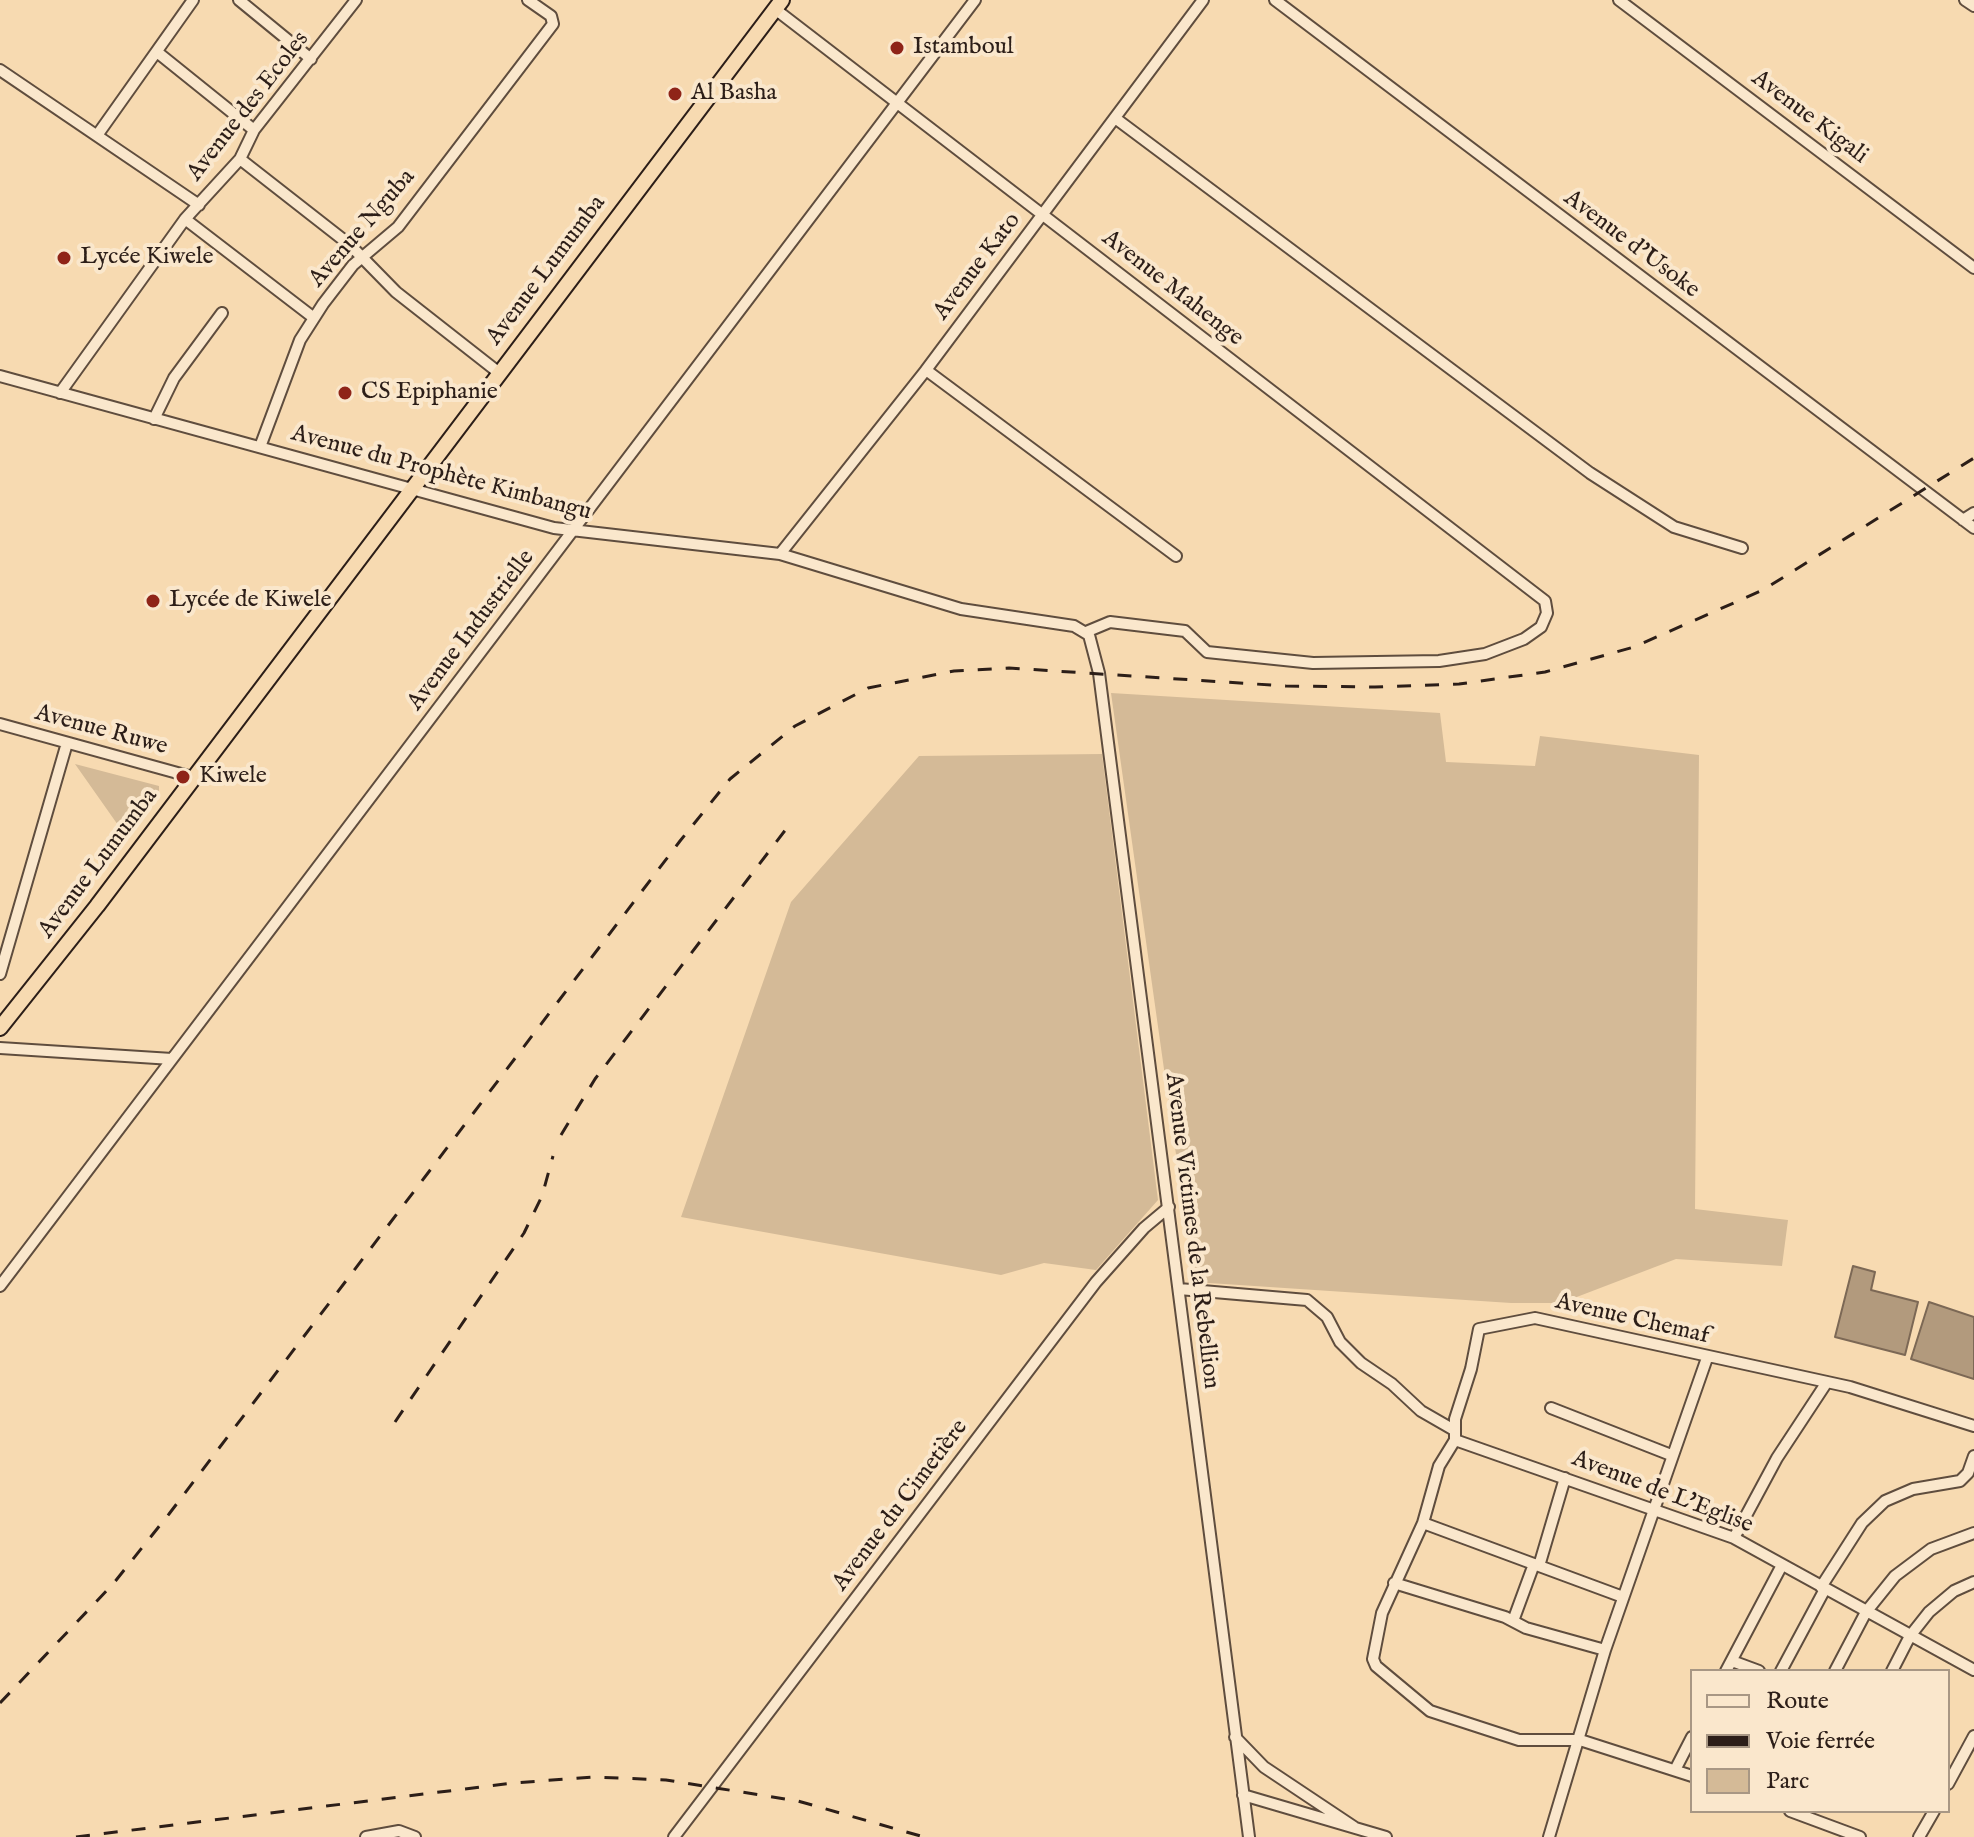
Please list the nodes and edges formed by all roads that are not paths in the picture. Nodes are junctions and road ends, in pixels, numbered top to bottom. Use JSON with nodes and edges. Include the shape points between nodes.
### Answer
{"nodes":[{"id":1,"x":193,"y":0,"type":"edge"},
{"id":2,"x":239,"y":0,"type":"edge"},
{"id":3,"x":356,"y":0,"type":"edge"},
{"id":4,"x":528,"y":0,"type":"edge"},
{"id":5,"x":975,"y":0,"type":"edge"},
{"id":6,"x":1203,"y":0,"type":"edge"},
{"id":7,"x":1275,"y":0,"type":"edge"},
{"id":8,"x":1619,"y":0,"type":"edge"},
{"id":9,"x":1965,"y":0,"type":"edge"},
{"id":10,"x":779,"y":5,"type":"edge"},
{"id":11,"x":1974,"y":6,"type":"edge"},
{"id":12,"x":157,"y":52,"type":"junction"},
{"id":13,"x":311,"y":59,"type":"junction"},
{"id":14,"x":0,"y":70,"type":"edge"},
{"id":15,"x":898,"y":101,"type":"junction"},
{"id":16,"x":1115,"y":118,"type":"junction"},
{"id":17,"x":254,"y":130,"type":"junction"},
{"id":18,"x":98,"y":134,"type":"junction"},
{"id":19,"x":240,"y":159,"type":"junction"},
{"id":20,"x":199,"y":205,"type":"junction"},
{"id":21,"x":1043,"y":214,"type":"junction"},
{"id":22,"x":185,"y":219,"type":"junction"},
{"id":23,"x":361,"y":259,"type":"junction"},
{"id":24,"x":1974,"y":268,"type":"edge"},
{"id":25,"x":222,"y":313,"type":"dead end"},
{"id":26,"x":314,"y":318,"type":"junction"},
{"id":27,"x":926,"y":370,"type":"junction"},
{"id":28,"x":498,"y":372,"type":"junction"},
{"id":29,"x":0,"y":376,"type":"edge"},
{"id":30,"x":60,"y":393,"type":"junction"},
{"id":31,"x":154,"y":419,"type":"junction"},
{"id":32,"x":260,"y":447,"type":"junction"},
{"id":33,"x":410,"y":488,"type":"junction"},
{"id":34,"x":1974,"y":513,"type":"edge"},
{"id":35,"x":1963,"y":520,"type":"junction"},
{"id":36,"x":1974,"y":528,"type":"edge"},
{"id":37,"x":573,"y":532,"type":"junction"},
{"id":38,"x":1742,"y":548,"type":"dead end"},
{"id":39,"x":780,"y":554,"type":"junction"},
{"id":40,"x":1176,"y":556,"type":"dead end"},
{"id":41,"x":1545,"y":601,"type":"joint"},
{"id":42,"x":1086,"y":632,"type":"junction"},
{"id":43,"x":0,"y":724,"type":"edge"},
{"id":44,"x":67,"y":743,"type":"junction"},
{"id":45,"x":192,"y":777,"type":"junction"},
{"id":46,"x":0,"y":974,"type":"edge"},
{"id":47,"x":0,"y":1028,"type":"edge"},
{"id":48,"x":0,"y":1048,"type":"edge"},
{"id":49,"x":172,"y":1059,"type":"junction"},
{"id":50,"x":1169,"y":1207,"type":"junction"},
{"id":51,"x":0,"y":1286,"type":"edge"},
{"id":52,"x":1179,"y":1289,"type":"junction"},
{"id":53,"x":1707,"y":1358,"type":"junction"},
{"id":54,"x":1827,"y":1382,"type":"junction"},
{"id":55,"x":1551,"y":1408,"type":"dead end"},
{"id":56,"x":1974,"y":1426,"type":"edge"},
{"id":57,"x":1454,"y":1435,"type":"junction"},
{"id":58,"x":1671,"y":1455,"type":"junction"},
{"id":59,"x":1974,"y":1456,"type":"edge"},
{"id":60,"x":1565,"y":1478,"type":"junction"},
{"id":61,"x":1652,"y":1507,"type":"junction"},
{"id":62,"x":1423,"y":1523,"type":"junction"},
{"id":63,"x":1974,"y":1533,"type":"edge"},
{"id":64,"x":1734,"y":1538,"type":"junction"},
{"id":65,"x":1537,"y":1565,"type":"junction"},
{"id":66,"x":1782,"y":1565,"type":"junction"},
{"id":67,"x":1974,"y":1582,"type":"edge"},
{"id":68,"x":1394,"y":1583,"type":"junction"},
{"id":69,"x":1823,"y":1588,"type":"junction"},
{"id":70,"x":1623,"y":1597,"type":"junction"},
{"id":71,"x":1866,"y":1612,"type":"junction"},
{"id":72,"x":1513,"y":1621,"type":"junction"},
{"id":73,"x":1910,"y":1636,"type":"junction"},
{"id":74,"x":1605,"y":1650,"type":"junction"},
{"id":75,"x":1729,"y":1666,"type":"edge"},
{"id":76,"x":1782,"y":1669,"type":"edge"},
{"id":77,"x":1836,"y":1669,"type":"edge"},
{"id":78,"x":1893,"y":1669,"type":"edge"},
{"id":79,"x":1974,"y":1670,"type":"edge"},
{"id":80,"x":1234,"y":1736,"type":"junction"},
{"id":81,"x":1974,"y":1736,"type":"edge"},
{"id":82,"x":1580,"y":1740,"type":"junction"},
{"id":83,"x":1690,"y":1741,"type":"edge"},
{"id":84,"x":1675,"y":1770,"type":"junction"},
{"id":85,"x":1690,"y":1775,"type":"edge"},
{"id":86,"x":1950,"y":1780,"type":"edge"},
{"id":87,"x":1243,"y":1795,"type":"junction"},
{"id":88,"x":1933,"y":1813,"type":"edge"},
{"id":89,"x":1817,"y":1815,"type":"edge"},
{"id":90,"x":1354,"y":1827,"type":"junction"},
{"id":91,"x":410,"y":1834,"type":"edge"},
{"id":92,"x":366,"y":1837,"type":"edge"},
{"id":93,"x":674,"y":1837,"type":"edge"},
{"id":94,"x":1249,"y":1837,"type":"edge"},
{"id":95,"x":1386,"y":1837,"type":"edge"},
{"id":96,"x":1549,"y":1837,"type":"edge"},
{"id":97,"x":1860,"y":1837,"type":"edge"},
{"id":98,"x":1919,"y":1837,"type":"edge"}],
"edges":[{"from":1,"to":12,"type":"street"},
{"from":2,"to":13,"type":"street"},
{"from":3,"to":13,"type":"street","name":"Avenue des Ecoles"},
{"from":4,"to":23,"type":"street","name":"Avenue Nguba","via":[[551,16],[553,24],[398,227]]},
{"from":5,"to":15,"type":"street","name":"Avenue Industrielle"},
{"from":6,"to":16,"type":"street","name":"Avenue Kato"},
{"from":7,"to":35,"type":"street","name":"Avenue d'Usoke"},
{"from":8,"to":24,"type":"street","name":"Avenue Kigali"},
{"from":9,"to":11,"type":"street"},
{"from":10,"to":15,"type":"street","name":"Avenue Mahenge"},
{"from":10,"to":28,"type":"highway","name":"Avenue Lumumba"},
{"from":12,"to":17,"type":"street"},
{"from":12,"to":18,"type":"street"},
{"from":13,"to":17,"type":"street","name":"Avenue des Ecoles"},
{"from":14,"to":18,"type":"street"},
{"from":15,"to":21,"type":"street","name":"Avenue Mahenge"},
{"from":15,"to":37,"type":"street","name":"Avenue Industrielle"},
{"from":16,"to":21,"type":"street","name":"Avenue Kato"},
{"from":16,"to":38,"type":"street","via":[[1590,473],[1674,527]]},
{"from":17,"to":19,"type":"street","name":"Avenue des Ecoles"},
{"from":18,"to":20,"type":"street"},
{"from":19,"to":20,"type":"street","name":"Avenue des Ecoles"},
{"from":19,"to":23,"type":"street"},
{"from":20,"to":22,"type":"street","name":"Avenue des Ecoles"},
{"from":21,"to":27,"type":"street","name":"Avenue Kato"},
{"from":21,"to":41,"type":"street","name":"Avenue Mahenge"},
{"from":22,"to":26,"type":"street"},
{"from":22,"to":30,"type":"street","name":"Avenue des Ecoles"},
{"from":23,"to":26,"type":"street","name":"Avenue Nguba"},
{"from":23,"to":28,"type":"street"},
{"from":25,"to":31,"type":"street","via":[[174,378]]},
{"from":26,"to":32,"type":"street","name":"Avenue Nguba","via":[[300,340]]},
{"from":27,"to":39,"type":"street","name":"Avenue Kato"},
{"from":27,"to":40,"type":"street"},
{"from":28,"to":33,"type":"highway","name":"Avenue Lumumba"},
{"from":29,"to":30,"type":"street","name":"Avenue du Prophète Kimbangu"},
{"from":30,"to":31,"type":"street","name":"Avenue du Prophète Kimbangu"},
{"from":31,"to":32,"type":"street","name":"Avenue du Prophète Kimbangu"},
{"from":32,"to":33,"type":"street","name":"Avenue du Prophète Kimbangu"},
{"from":33,"to":37,"type":"street","name":"Avenue du Prophète Kimbangu"},
{"from":33,"to":45,"type":"highway","name":"Avenue Lumumba"},
{"from":34,"to":35,"type":"street"},
{"from":35,"to":36,"type":"street","name":"Avenue d'Usoke"},
{"from":37,"to":39,"type":"street","name":"Avenue du Prophète Kimbangu"},
{"from":37,"to":49,"type":"street","name":"Avenue Industrielle"},
{"from":39,"to":42,"type":"street","name":"Avenue du Prophète Kimbangu","via":[[961,609],[1067,624]]},
{"from":41,"to":42,"type":"street","name":"Avenue du Prophète Kimbangu","via":[[1541,627],[1524,639],[1485,654],[1439,661],[1297,662],[1207,652],[1185,631],[1110,622]]},
{"from":42,"to":50,"type":"street","name":"Avenue Victimes de la Rebellion","via":[[1099,673]]},
{"from":43,"to":44,"type":"street","name":"Avenue Ruwe"},
{"from":44,"to":45,"type":"street","name":"Avenue Ruwe"},
{"from":44,"to":46,"type":"street"},
{"from":45,"to":47,"type":"highway","name":"Avenue Lumumba"},
{"from":48,"to":49,"type":"street"},
{"from":49,"to":51,"type":"street","name":"Avenue Industrielle"},
{"from":50,"to":52,"type":"street","name":"Avenue Victimes de la Rebellion"},
{"from":50,"to":93,"type":"street","name":"Avenue du Cimetière","via":[[1096,1282]]},
{"from":52,"to":57,"type":"street","name":"Avenue de L'Eglise","via":[[1307,1300],[1327,1317],[1340,1342],[1361,1363]]},
{"from":52,"to":80,"type":"street","name":"Avenue Victimes de la Rebellion"},
{"from":53,"to":54,"type":"street","name":"Avenue Chemaf"},
{"from":53,"to":57,"type":"street","name":"Avenue Chemaf","via":[[1535,1318],[1479,1329]]},
{"from":53,"to":58,"type":"street"},
{"from":54,"to":56,"type":"street","name":"Avenue Chemaf"},
{"from":54,"to":64,"type":"street","via":[[1777,1458]]},
{"from":55,"to":58,"type":"street"},
{"from":57,"to":60,"type":"street","name":"Avenue de L'Eglise"},
{"from":57,"to":62,"type":"street","name":"Avenue Chemaf"},
{"from":58,"to":61,"type":"street"},
{"from":59,"to":69,"type":"street","via":[[1960,1481],[1913,1489],[1885,1501],[1862,1523]]},
{"from":60,"to":61,"type":"street","name":"Avenue de L'Eglise"},
{"from":60,"to":65,"type":"street"},
{"from":61,"to":64,"type":"street","name":"Avenue de L'Eglise"},
{"from":61,"to":70,"type":"street"},
{"from":62,"to":65,"type":"street"},
{"from":62,"to":68,"type":"street","name":"Avenue Chemaf"},
{"from":63,"to":71,"type":"street","via":[[1931,1549],[1908,1565]]},
{"from":64,"to":66,"type":"street","name":"Avenue de L'Eglise"},
{"from":65,"to":70,"type":"street"},
{"from":65,"to":72,"type":"street"},
{"from":66,"to":69,"type":"street","name":"Avenue de L'Eglise"},
{"from":66,"to":75,"type":"street"},
{"from":67,"to":73,"type":"street","via":[[1945,1597]]},
{"from":68,"to":72,"type":"street"},
{"from":68,"to":82,"type":"street","name":"Avenue Chemaf","via":[[1373,1659],[1419,1704],[1519,1740]]},
{"from":69,"to":71,"type":"street","name":"Avenue de L'Eglise"},
{"from":69,"to":76,"type":"street"},
{"from":70,"to":74,"type":"street"},
{"from":71,"to":73,"type":"street","name":"Avenue de L'Eglise"},
{"from":71,"to":77,"type":"street"},
{"from":72,"to":74,"type":"street"},
{"from":73,"to":78,"type":"street"},
{"from":73,"to":79,"type":"street","name":"Avenue de L'Eglise"},
{"from":74,"to":82,"type":"street"},
{"from":80,"to":87,"type":"street","name":"Avenue Victimes de la Rebellion"},
{"from":80,"to":90,"type":"street","via":[[1264,1767]]},
{"from":81,"to":86,"type":"street"},
{"from":82,"to":84,"type":"street"},
{"from":82,"to":96,"type":"street"},
{"from":83,"to":84,"type":"street"},
{"from":84,"to":85,"type":"street"},
{"from":87,"to":90,"type":"street"},
{"from":87,"to":94,"type":"street","name":"Avenue Victimes de la Rebellion"},
{"from":88,"to":98,"type":"street"},
{"from":89,"to":97,"type":"street"},
{"from":90,"to":95,"type":"street"},
{"from":91,"to":92,"type":"street"}]}
